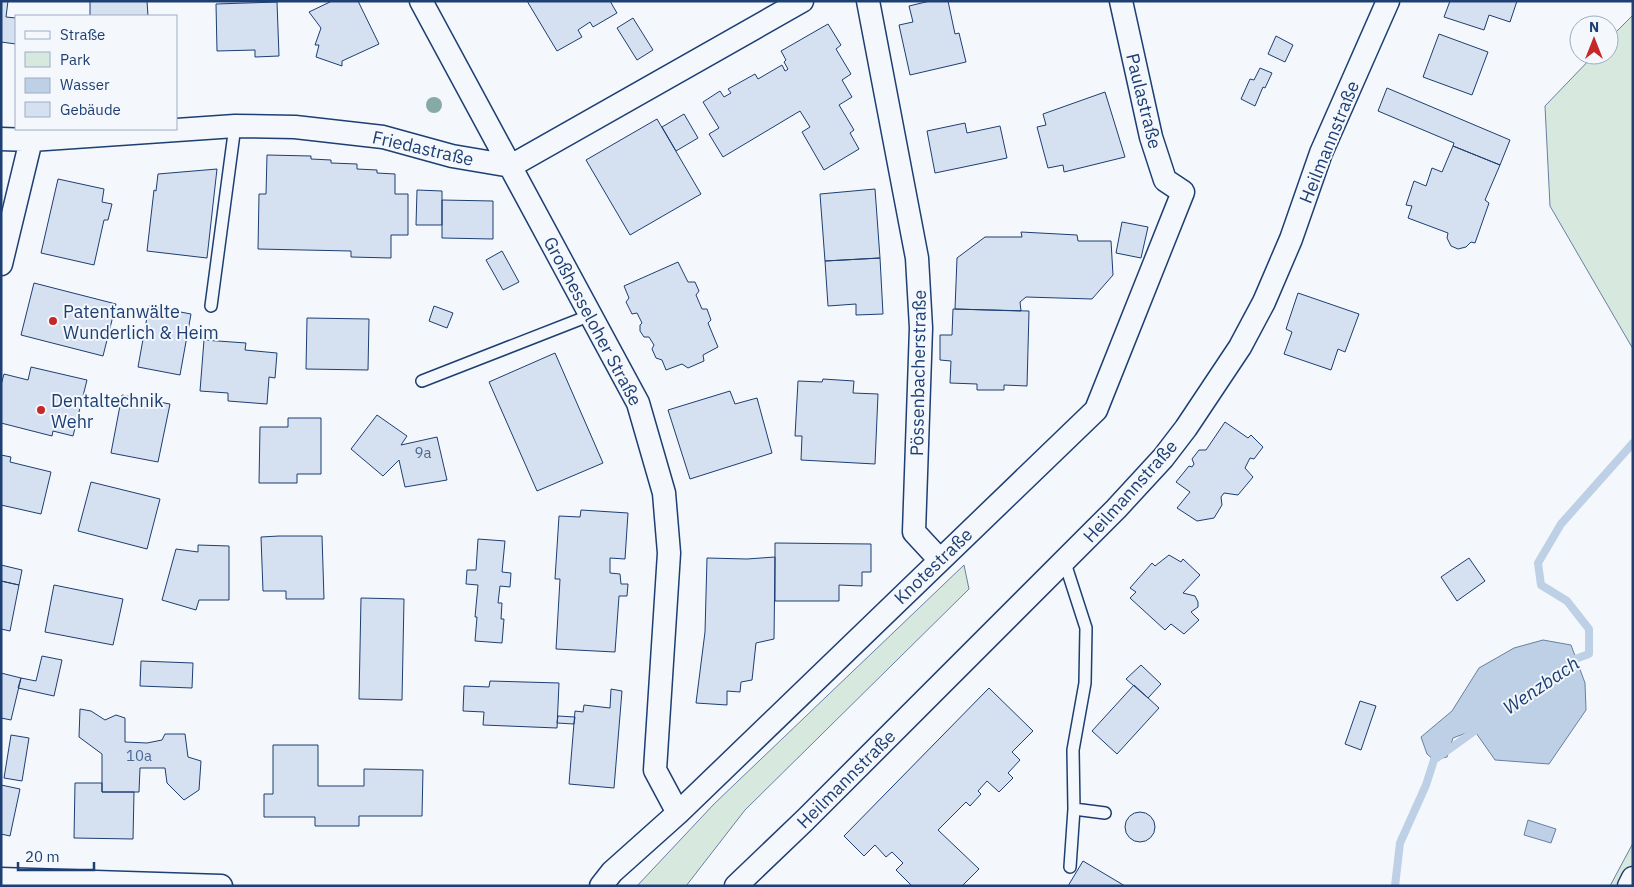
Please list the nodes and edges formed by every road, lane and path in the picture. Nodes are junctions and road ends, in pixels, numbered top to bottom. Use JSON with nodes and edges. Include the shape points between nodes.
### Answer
{"nodes":[{"id":1,"x":421,"y":1,"type":"edge"},
{"id":2,"x":802,"y":1,"type":"edge"},
{"id":3,"x":868,"y":1,"type":"edge"},
{"id":4,"x":1122,"y":1,"type":"edge"},
{"id":5,"x":1388,"y":1,"type":"edge"},
{"id":6,"x":235,"y":126,"type":"junction"},
{"id":7,"x":177,"y":130,"type":"edge"},
{"id":8,"x":178,"y":130,"type":"edge"},
{"id":9,"x":1,"y":139,"type":"edge"},
{"id":10,"x":31,"y":140,"type":"junction"},
{"id":11,"x":512,"y":166,"type":"junction"},
{"id":12,"x":1183,"y":192,"type":"joint"},
{"id":13,"x":1,"y":264,"type":"edge"},
{"id":14,"x":211,"y":306,"type":"dead end"},
{"id":15,"x":591,"y":315,"type":"junction"},
{"id":16,"x":422,"y":381,"type":"dead end"},
{"id":17,"x":939,"y":559,"type":"junction"},
{"id":18,"x":1064,"y":560,"type":"junction"},
{"id":19,"x":1074,"y":808,"type":"junction"},
{"id":20,"x":678,"y":813,"type":"junction"},
{"id":21,"x":1105,"y":813,"type":"dead end"},
{"id":22,"x":1070,"y":867,"type":"dead end"},
{"id":23,"x":1633,"y":878,"type":"edge"},
{"id":24,"x":1,"y":880,"type":"edge"},
{"id":25,"x":221,"y":886,"type":"edge"},
{"id":26,"x":601,"y":886,"type":"edge"},
{"id":27,"x":736,"y":886,"type":"edge"},
{"id":28,"x":1629,"y":886,"type":"edge"}],
"edges":[{"from":1,"to":11,"type":"street","name":"Großhesseloher Straße"},
{"from":2,"to":11,"type":"street"},
{"from":3,"to":17,"type":"street","name":"Pössenbacherstraße","via":[[917,258],[922,328],[914,532]]},
{"from":4,"to":12,"type":"street","name":"Paulastraße","via":[[1151,137],[1165,180]]},
{"from":5,"to":18,"type":"street","name":"Heilmannstraße","via":[[1321,153],[1291,239],[1264,302],[1240,346],[1163,458]]},
{"from":6,"to":8,"type":"street","name":"Friedastraße"},
{"from":6,"to":11,"type":"street","name":"Friedastraße","via":[[295,127],[383,138],[452,156]]},
{"from":6,"to":14,"type":"lane"},
{"from":7,"to":10,"type":"street","name":"Friedastraße"},
{"from":9,"to":10,"type":"street","name":"Friedastraße"},
{"from":10,"to":13,"type":"street"},
{"from":11,"to":15,"type":"street","name":"Großhesseloher Straße"},
{"from":12,"to":17,"type":"street","name":"Knotestraße","via":[[1096,410]]},
{"from":15,"to":16,"type":"lane"},
{"from":15,"to":20,"type":"street","name":"Großhesseloher Straße","via":[[638,403],[664,493],[669,553],[655,770]]},
{"from":17,"to":20,"type":"street","name":"Knotestraße"},
{"from":18,"to":19,"type":"lane","via":[[1086,628],[1085,683],[1073,750]]},
{"from":18,"to":27,"type":"street","name":"Heilmannstraße"},
{"from":19,"to":21,"type":"lane"},
{"from":19,"to":22,"type":"lane"},
{"from":20,"to":26,"type":"street","name":"Knotestraße","via":[[612,872]]},
{"from":23,"to":28,"type":"street"},
{"from":24,"to":25,"type":"street"}]}
